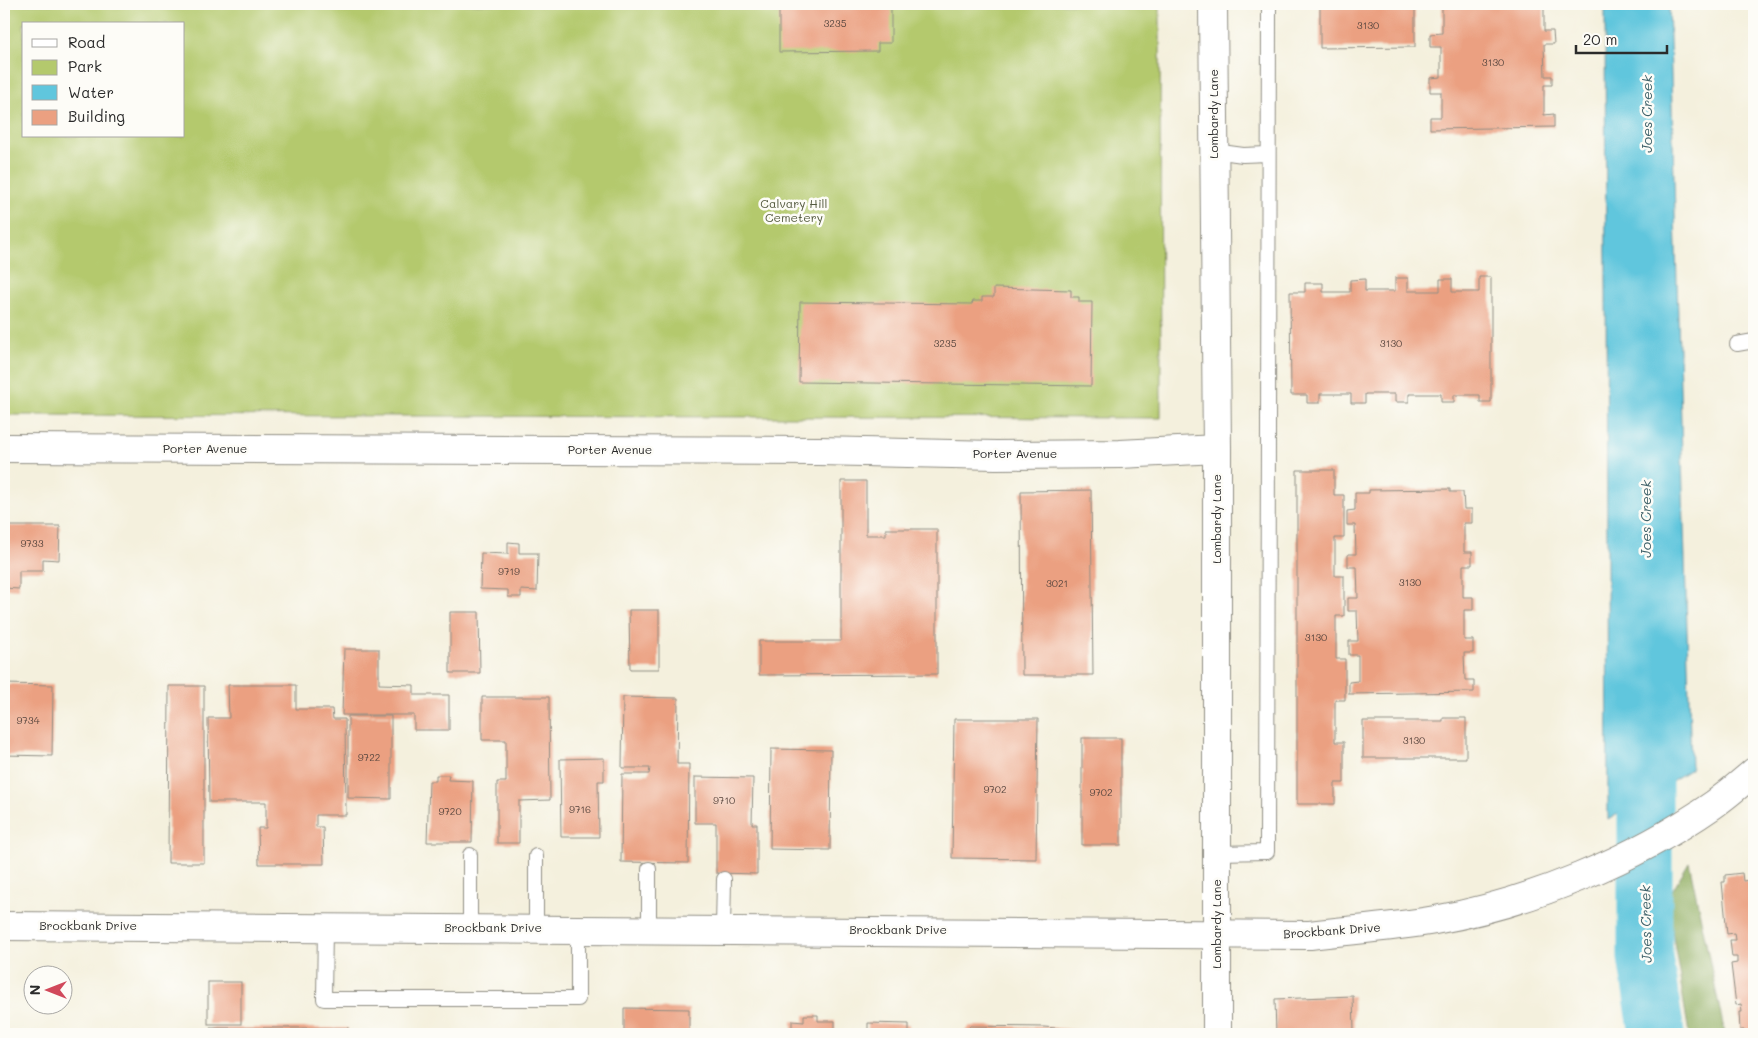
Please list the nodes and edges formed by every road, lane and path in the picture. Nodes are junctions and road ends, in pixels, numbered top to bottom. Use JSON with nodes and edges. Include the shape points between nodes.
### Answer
{"nodes":[{"id":1,"x":1213,"y":4,"type":"edge"},
{"id":2,"x":1269,"y":4,"type":"edge"},
{"id":3,"x":1214,"y":151,"type":"junction"},
{"id":4,"x":1268,"y":154,"type":"junction"},
{"id":5,"x":1754,"y":341,"type":"edge"},
{"id":6,"x":1737,"y":344,"type":"dead end"},
{"id":7,"x":4,"y":448,"type":"edge"},
{"id":8,"x":1217,"y":449,"type":"junction"},
{"id":9,"x":1754,"y":772,"type":"edge"},
{"id":10,"x":1217,"y":854,"type":"junction"},
{"id":11,"x":470,"y":855,"type":"dead end"},
{"id":12,"x":536,"y":856,"type":"dead end"},
{"id":13,"x":650,"y":869,"type":"dead end"},
{"id":14,"x":724,"y":879,"type":"dead end"},
{"id":15,"x":4,"y":926,"type":"edge"},
{"id":16,"x":325,"y":927,"type":"junction"},
{"id":17,"x":470,"y":928,"type":"junction"},
{"id":18,"x":536,"y":929,"type":"junction"},
{"id":19,"x":578,"y":929,"type":"junction"},
{"id":20,"x":649,"y":929,"type":"junction"},
{"id":21,"x":723,"y":929,"type":"junction"},
{"id":22,"x":1217,"y":932,"type":"junction"},
{"id":23,"x":1218,"y":1034,"type":"edge"}],
"edges":[{"from":1,"to":3,"type":"street","name":"Lombardy Lane"},
{"from":2,"to":4,"type":"lane"},
{"from":3,"to":4,"type":"lane"},
{"from":3,"to":8,"type":"street","name":"Lombardy Lane"},
{"from":4,"to":10,"type":"lane","via":[[1267,852]]},
{"from":5,"to":6,"type":"lane"},
{"from":7,"to":8,"type":"street","name":"Porter Avenue","via":[[819,451],[996,455]]},
{"from":8,"to":10,"type":"street","name":"Lombardy Lane"},
{"from":9,"to":22,"type":"street","name":"Brockbank Drive","via":[[1714,804],[1659,839],[1598,868],[1514,900],[1436,920],[1310,934]]},
{"from":10,"to":22,"type":"street","name":"Lombardy Lane"},
{"from":11,"to":17,"type":"lane"},
{"from":12,"to":18,"type":"lane"},
{"from":13,"to":20,"type":"lane"},
{"from":14,"to":21,"type":"lane"},
{"from":15,"to":16,"type":"street","name":"Brockbank Drive"},
{"from":16,"to":17,"type":"street","name":"Brockbank Drive"},
{"from":16,"to":19,"type":"lane","via":[[324,999],[578,999]]},
{"from":17,"to":18,"type":"street","name":"Brockbank Drive"},
{"from":18,"to":19,"type":"street","name":"Brockbank Drive"},
{"from":19,"to":20,"type":"street","name":"Brockbank Drive"},
{"from":20,"to":21,"type":"street","name":"Brockbank Drive"},
{"from":21,"to":22,"type":"street","name":"Brockbank Drive"},
{"from":22,"to":23,"type":"street","name":"Lombardy Lane"}]}
